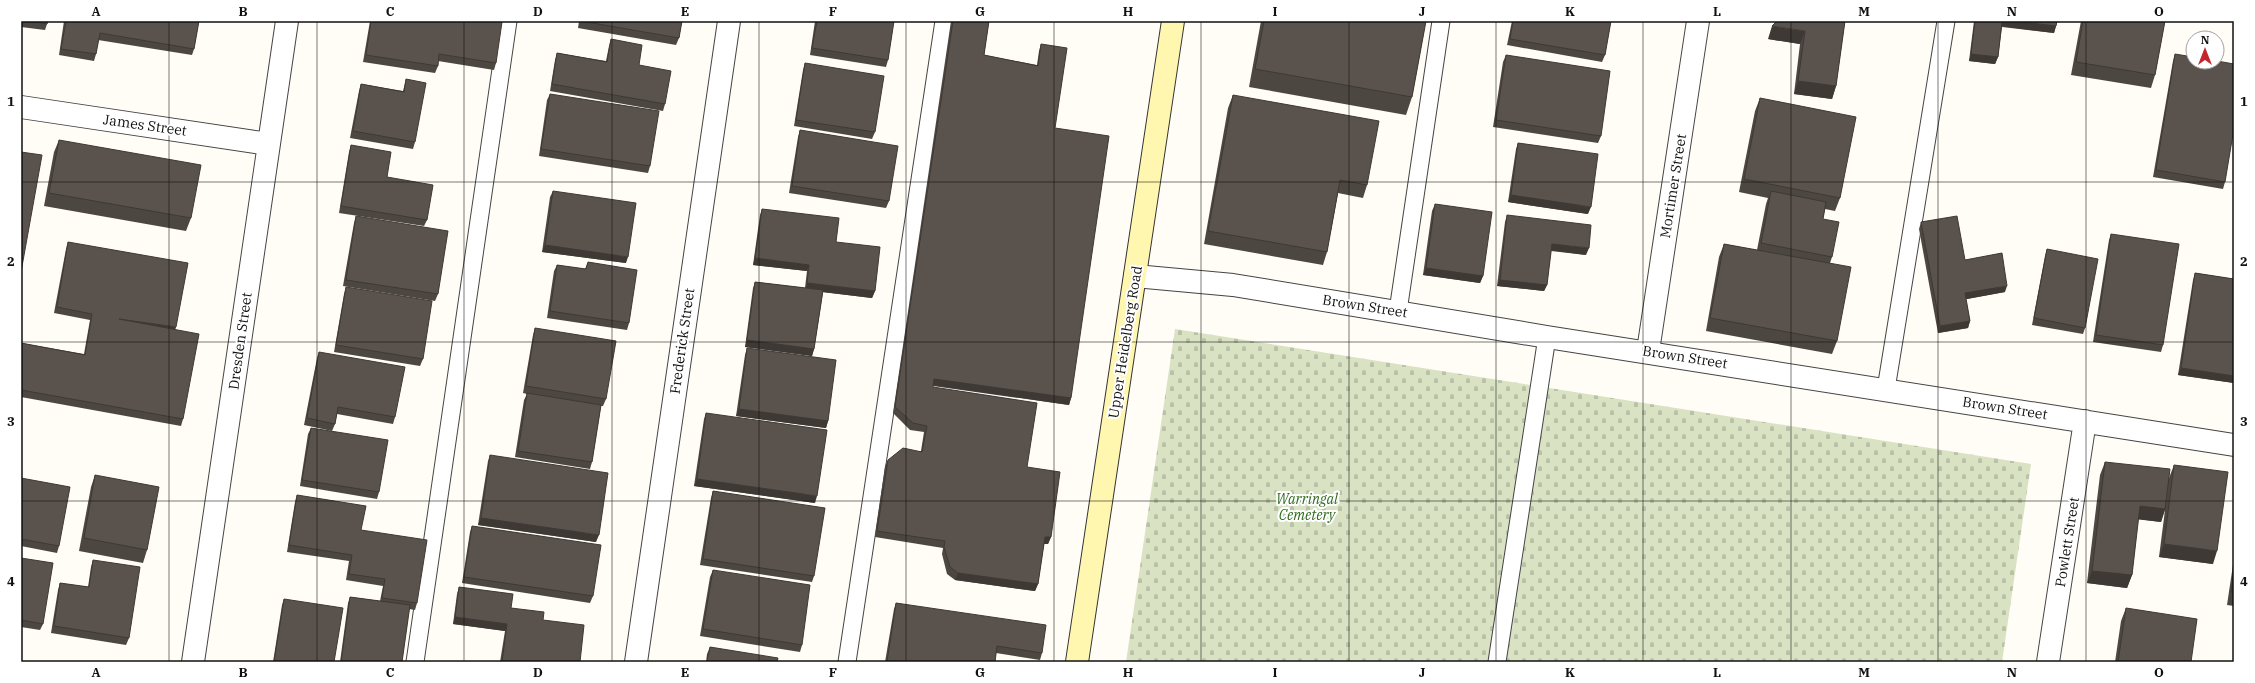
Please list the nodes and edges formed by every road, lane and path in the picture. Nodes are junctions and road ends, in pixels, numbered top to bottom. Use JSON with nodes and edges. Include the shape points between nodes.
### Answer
{"nodes":[{"id":1,"x":287,"y":21,"type":"edge"},
{"id":2,"x":508,"y":21,"type":"edge"},
{"id":3,"x":729,"y":21,"type":"edge"},
{"id":4,"x":944,"y":21,"type":"edge"},
{"id":5,"x":1173,"y":21,"type":"edge"},
{"id":6,"x":1441,"y":21,"type":"edge"},
{"id":7,"x":1698,"y":21,"type":"edge"},
{"id":8,"x":1946,"y":21,"type":"edge"},
{"id":9,"x":21,"y":107,"type":"edge"},
{"id":10,"x":269,"y":144,"type":"junction"},
{"id":11,"x":1135,"y":276,"type":"junction"},
{"id":12,"x":1398,"y":311,"type":"junction"},
{"id":13,"x":1547,"y":337,"type":"junction"},
{"id":14,"x":1648,"y":351,"type":"junction"},
{"id":15,"x":1886,"y":389,"type":"junction"},
{"id":16,"x":2085,"y":421,"type":"junction"},
{"id":17,"x":2234,"y":445,"type":"edge"},
{"id":18,"x":193,"y":662,"type":"edge"},
{"id":19,"x":415,"y":662,"type":"edge"},
{"id":20,"x":636,"y":662,"type":"edge"},
{"id":21,"x":847,"y":662,"type":"edge"},
{"id":22,"x":1076,"y":662,"type":"edge"},
{"id":23,"x":1497,"y":662,"type":"edge"},
{"id":24,"x":2048,"y":662,"type":"edge"}],
"edges":[{"from":1,"to":10,"type":"street","name":"Dresden Street"},
{"from":2,"to":19,"type":"lane"},
{"from":3,"to":20,"type":"street","name":"Frederick Street"},
{"from":4,"to":21,"type":"lane"},
{"from":5,"to":11,"type":"main road","name":"Upper Heidelberg Road"},
{"from":6,"to":12,"type":"lane"},
{"from":7,"to":14,"type":"street","name":"Mortimer Street"},
{"from":8,"to":15,"type":"lane"},
{"from":9,"to":10,"type":"street","name":"James Street"},
{"from":10,"to":18,"type":"street","name":"Dresden Street"},
{"from":11,"to":12,"type":"street","name":"Brown Street","via":[[1233,285]]},
{"from":11,"to":22,"type":"main road","name":"Upper Heidelberg Road"},
{"from":12,"to":13,"type":"street","name":"Brown Street"},
{"from":13,"to":14,"type":"street","name":"Brown Street"},
{"from":13,"to":23,"type":"lane"},
{"from":14,"to":15,"type":"street","name":"Brown Street"},
{"from":15,"to":16,"type":"street","name":"Brown Street"},
{"from":16,"to":17,"type":"street","name":"Brown Street"},
{"from":16,"to":24,"type":"street","name":"Powlett Street"}]}
